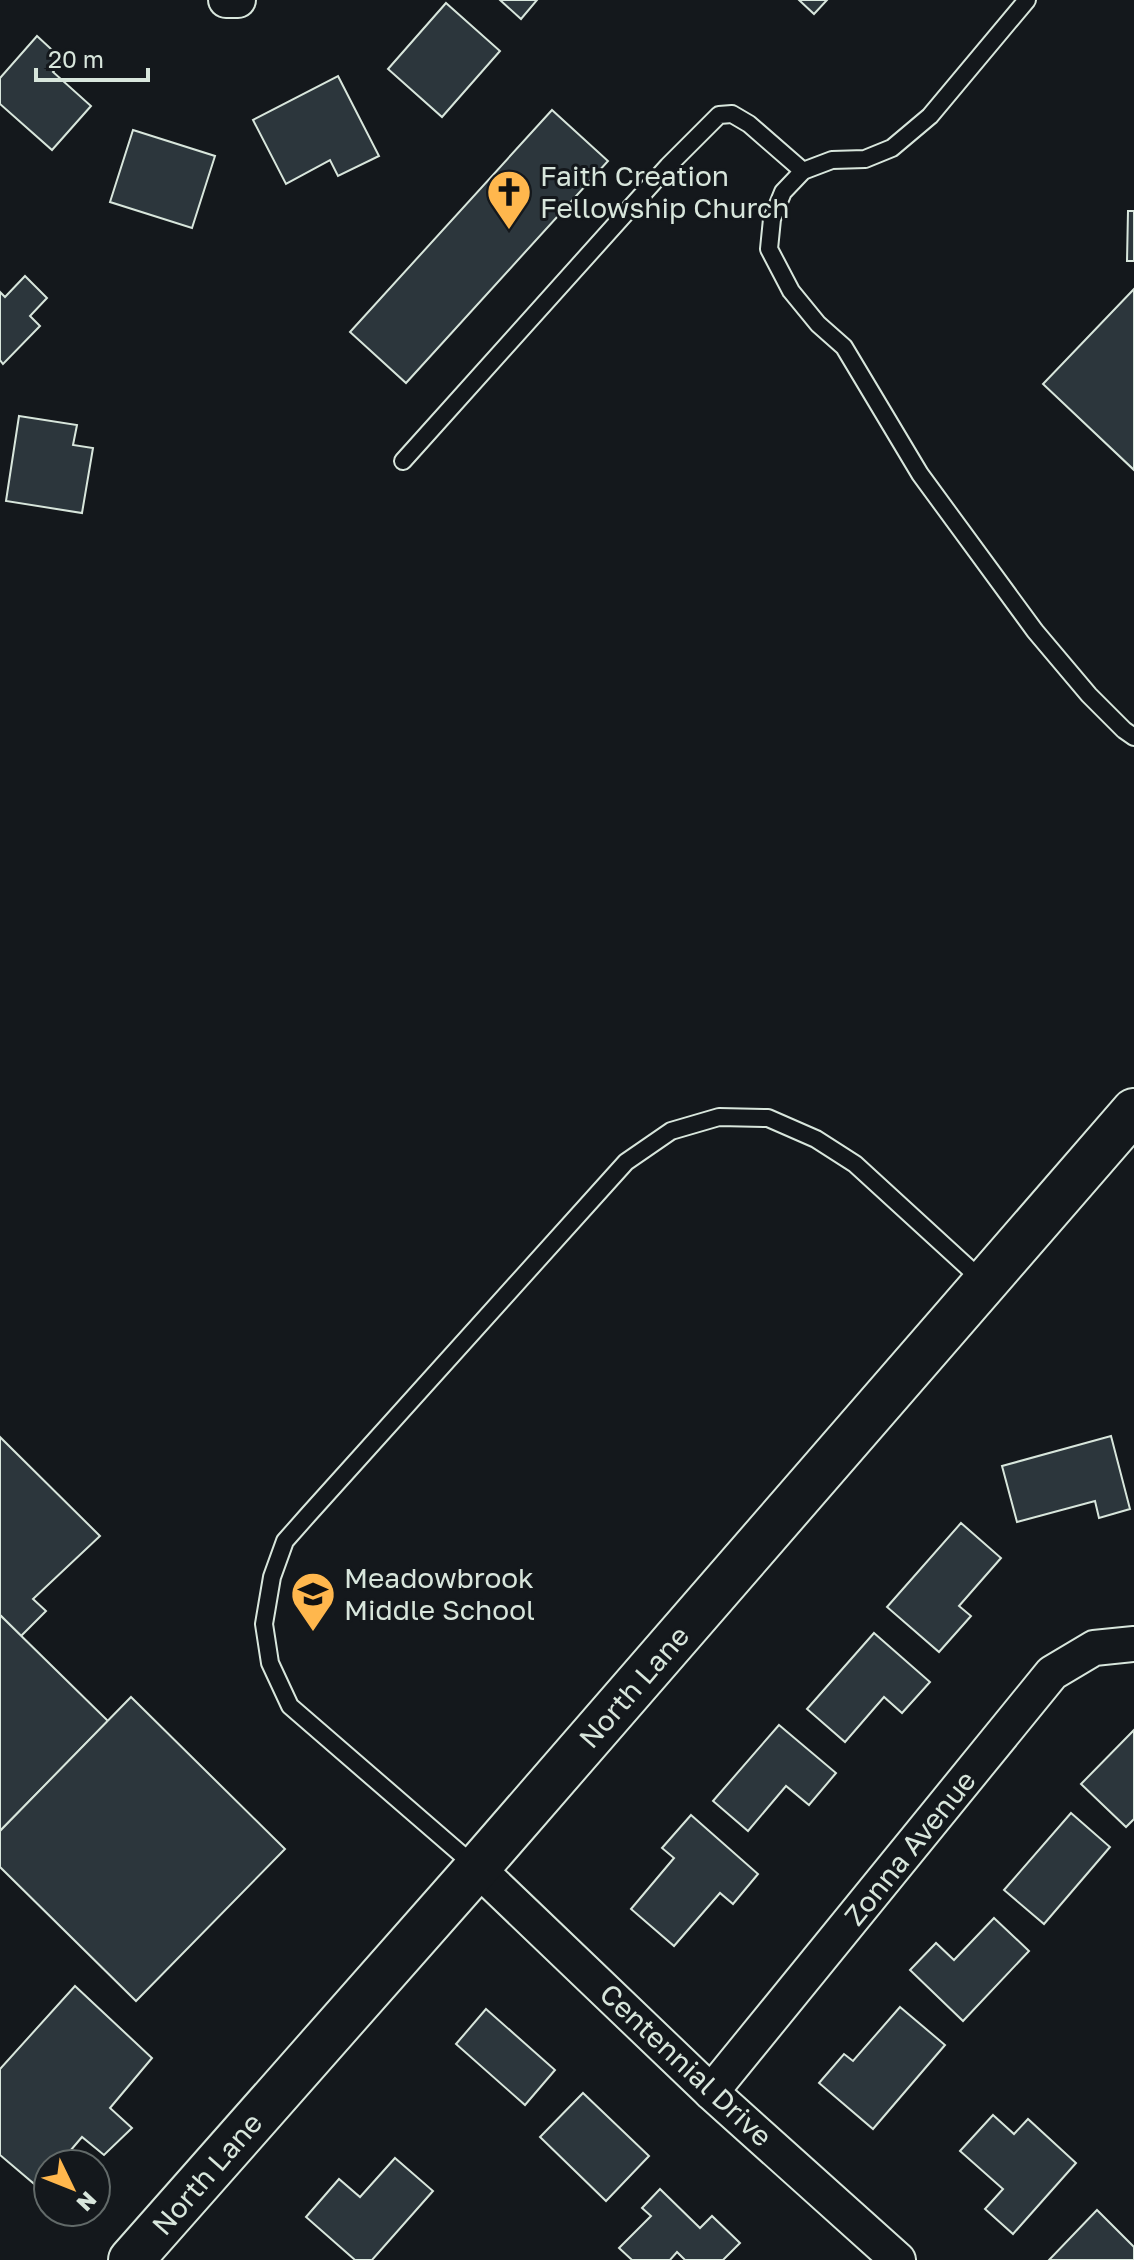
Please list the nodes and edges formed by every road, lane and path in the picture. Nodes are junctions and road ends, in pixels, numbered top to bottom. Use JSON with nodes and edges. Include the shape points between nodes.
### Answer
{"nodes":[{"id":1,"x":226,"y":0,"type":"edge"},
{"id":2,"x":238,"y":0,"type":"edge"},
{"id":3,"x":1021,"y":2,"type":"edge"},
{"id":4,"x":803,"y":171,"type":"junction"},
{"id":5,"x":403,"y":461,"type":"dead end"},
{"id":6,"x":1134,"y":737,"type":"edge"},
{"id":7,"x":1134,"y":1111,"type":"edge"},
{"id":8,"x":985,"y":1283,"type":"junction"},
{"id":9,"x":1134,"y":1644,"type":"edge"},
{"id":10,"x":477,"y":1868,"type":"junction"},
{"id":11,"x":711,"y":2092,"type":"junction"},
{"id":12,"x":131,"y":2260,"type":"edge"},
{"id":13,"x":898,"y":2260,"type":"edge"}],
"edges":[{"from":1,"to":2,"type":"street"},
{"from":3,"to":4,"type":"lane","via":[[930,116],[892,148]]},
{"from":4,"to":5,"type":"lane","via":[[749,124],[732,114],[719,115]]},
{"from":4,"to":6,"type":"lane","via":[[783,192],[772,219],[769,249],[791,291],[844,347],[920,474],[1035,631],[1089,695]]},
{"from":7,"to":8,"type":"street","name":"North Lane"},
{"from":8,"to":10,"type":"street","name":"North Lane"},
{"from":8,"to":10,"type":"lane","via":[[855,1164],[816,1139],[768,1118],[719,1117],[671,1131],[626,1162],[285,1541],[264,1624],[270,1663],[290,1706]]},
{"from":9,"to":11,"type":"street","name":"Zonna Avenue","via":[[1094,1648],[1052,1673]]},
{"from":10,"to":11,"type":"street","name":"Centennial Drive"},
{"from":10,"to":12,"type":"street","name":"North Lane"},
{"from":11,"to":13,"type":"street","name":"Centennial Drive"}]}
